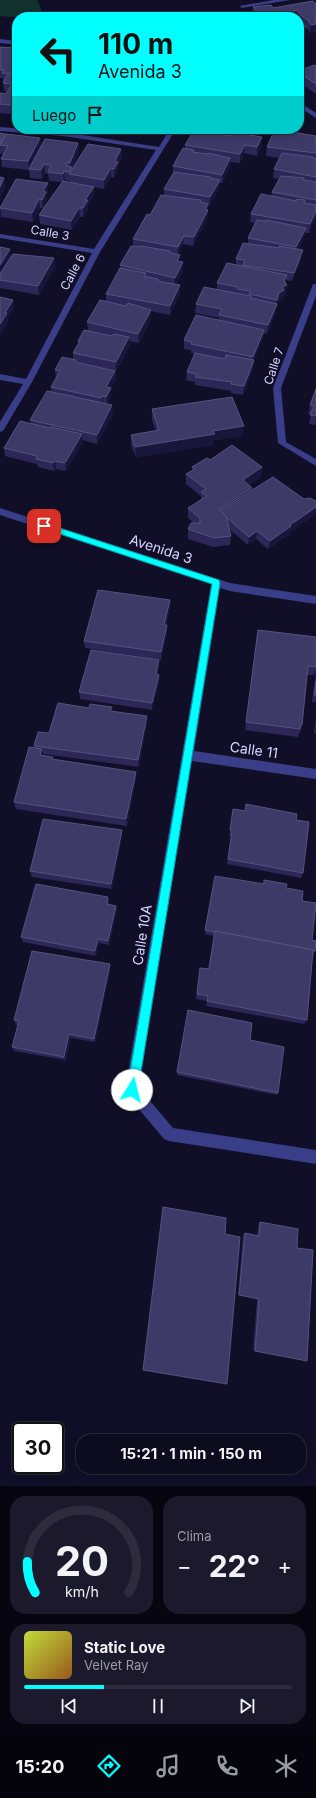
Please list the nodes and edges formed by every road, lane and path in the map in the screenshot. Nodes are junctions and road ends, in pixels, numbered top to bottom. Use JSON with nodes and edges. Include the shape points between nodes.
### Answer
{"nodes":[{"id":1,"x":287,"y":0,"type":"edge"},
{"id":2,"x":242,"y":6,"type":"dead end"},
{"id":3,"x":0,"y":41,"type":"edge"},
{"id":4,"x":12,"y":42,"type":"edge"},
{"id":5,"x":304,"y":108,"type":"edge"},
{"id":6,"x":316,"y":116,"type":"edge"},
{"id":7,"x":0,"y":130,"type":"edge"},
{"id":8,"x":12,"y":131,"type":"edge"},
{"id":9,"x":63,"y":134,"type":"edge"},
{"id":10,"x":169,"y":134,"type":"edge"},
{"id":11,"x":160,"y":149,"type":"junction"},
{"id":12,"x":0,"y":236,"type":"edge"},
{"id":13,"x":96,"y":252,"type":"junction"},
{"id":14,"x":316,"y":286,"type":"edge"},
{"id":15,"x":0,"y":377,"type":"edge"},
{"id":16,"x":28,"y":382,"type":"junction"},
{"id":17,"x":0,"y":429,"type":"edge"},
{"id":18,"x":316,"y":463,"type":"edge"},
{"id":19,"x":0,"y":511,"type":"edge"},
{"id":20,"x":216,"y":583,"type":"junction"},
{"id":21,"x":316,"y":600,"type":"edge"},
{"id":22,"x":187,"y":755,"type":"junction"},
{"id":23,"x":316,"y":774,"type":"edge"},
{"id":24,"x":316,"y":1158,"type":"edge"}],
"edges":[{"from":1,"to":2,"type":"street"},
{"from":3,"to":4,"type":"street"},
{"from":5,"to":6,"type":"street"},
{"from":7,"to":8,"type":"street"},
{"from":9,"to":11,"type":"street"},
{"from":10,"to":11,"type":"street","name":"Calle 6"},
{"from":11,"to":13,"type":"street","name":"Calle 6"},
{"from":12,"to":13,"type":"street","name":"Calle 3"},
{"from":13,"to":16,"type":"street","name":"Calle 6"},
{"from":14,"to":18,"type":"street","name":"Calle 7","via":[[277,388],[282,443]]},
{"from":15,"to":16,"type":"street"},
{"from":16,"to":17,"type":"street","name":"Calle 6"},
{"from":19,"to":20,"type":"street","name":"Avenida 3"},
{"from":20,"to":21,"type":"street","name":"Avenida 3"},
{"from":20,"to":22,"type":"street","name":"Calle 10A"},
{"from":22,"to":23,"type":"street","name":"Calle 11"},
{"from":22,"to":24,"type":"street","name":"Calle 10A","via":[[132,1090],[169,1134]]}]}
